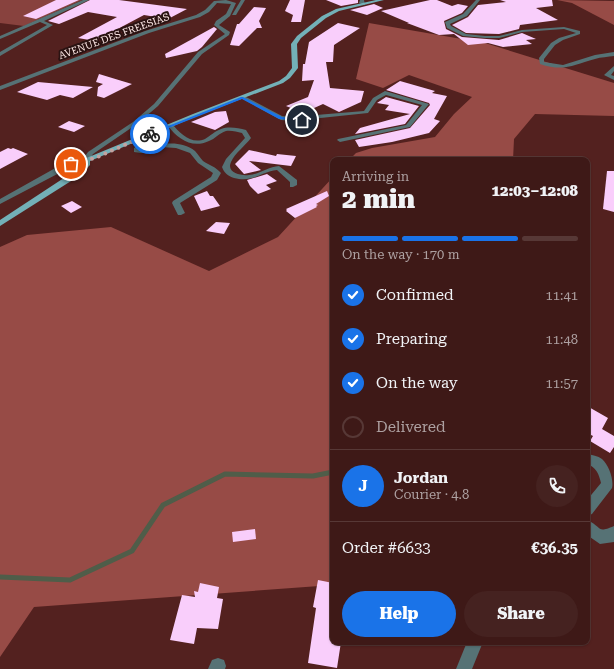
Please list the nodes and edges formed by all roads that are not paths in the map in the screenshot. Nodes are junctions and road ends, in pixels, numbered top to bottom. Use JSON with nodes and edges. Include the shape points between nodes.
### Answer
{"nodes":[{"id":1,"x":87,"y":0,"type":"edge"},
{"id":2,"x":243,"y":0,"type":"edge"},
{"id":3,"x":382,"y":0,"type":"edge"},
{"id":4,"x":478,"y":0,"type":"edge"},
{"id":5,"x":362,"y":2,"type":"edge"},
{"id":6,"x":228,"y":15,"type":"junction"},
{"id":7,"x":41,"y":21,"type":"junction"},
{"id":8,"x":0,"y":38,"type":"edge"},
{"id":9,"x":0,"y":54,"type":"edge"},
{"id":10,"x":614,"y":54,"type":"edge"},
{"id":11,"x":614,"y":68,"type":"edge"},
{"id":12,"x":614,"y":78,"type":"edge"},
{"id":13,"x":0,"y":88,"type":"edge"},
{"id":14,"x":412,"y":93,"type":"dead end"},
{"id":15,"x":242,"y":97,"type":"junction"},
{"id":16,"x":426,"y":104,"type":"junction"},
{"id":17,"x":170,"y":125,"type":"junction"},
{"id":18,"x":162,"y":129,"type":"junction"},
{"id":19,"x":340,"y":140,"type":"dead end"},
{"id":20,"x":86,"y":160,"type":"junction"},
{"id":21,"x":293,"y":185,"type":"dead end"},
{"id":22,"x":0,"y":202,"type":"edge"},
{"id":23,"x":181,"y":213,"type":"dead end"},
{"id":24,"x":0,"y":224,"type":"edge"},
{"id":25,"x":590,"y":460,"type":"edge"},
{"id":26,"x":590,"y":506,"type":"edge"},
{"id":27,"x":590,"y":529,"type":"edge"},
{"id":28,"x":614,"y":533,"type":"edge"},
{"id":29,"x":474,"y":645,"type":"edge"},
{"id":30,"x":464,"y":669,"type":"edge"}],
"edges":[{"from":1,"to":7,"type":"street"},
{"from":2,"to":6,"type":"street","via":[[235,14]]},
{"from":3,"to":5,"type":"main road"},
{"from":4,"to":10,"type":"street","via":[[465,15],[447,23],[449,27],[465,35],[485,37],[564,28],[578,32],[553,44],[541,59],[542,63],[551,67],[567,67]]},
{"from":5,"to":15,"type":"main road","via":[[330,14],[299,36],[294,44],[296,63],[292,72],[281,82]]},
{"from":6,"to":13,"type":"street","name":"AVENUE DES FREESIAS","via":[[234,3],[226,0],[216,2],[198,16],[147,32]]},
{"from":6,"to":20,"type":"street","via":[[216,25],[226,31],[227,35],[200,53],[156,105],[135,123],[94,150]]},
{"from":7,"to":8,"type":"street"},
{"from":7,"to":9,"type":"street","via":[[51,25]]},
{"from":11,"to":12,"type":"street","via":[[607,75]]},
{"from":14,"to":16,"type":"street","via":[[430,99]]},
{"from":15,"to":16,"type":"street","via":[[281,118],[292,119],[366,112],[375,99],[385,93]]},
{"from":15,"to":17,"type":"main road"},
{"from":16,"to":19,"type":"street","via":[[408,126]]},
{"from":17,"to":18,"type":"main road"},
{"from":17,"to":21,"type":"street","via":[[182,138],[198,143],[224,129],[244,131],[248,138],[227,162],[228,172],[245,178],[279,168],[294,182]]},
{"from":18,"to":20,"type":"main road"},
{"from":18,"to":23,"type":"street","via":[[161,134],[136,151],[161,145],[178,146],[192,152],[200,162],[213,168],[217,173],[214,178],[176,203]]},
{"from":20,"to":22,"type":"street","via":[[62,168]]},
{"from":20,"to":24,"type":"main road","via":[[85,167],[76,174]]},
{"from":25,"to":26,"type":"street","via":[[602,466],[608,484]]},
{"from":27,"to":28,"type":"street","via":[[600,537],[611,537]]},
{"from":29,"to":30,"type":"street"}]}
